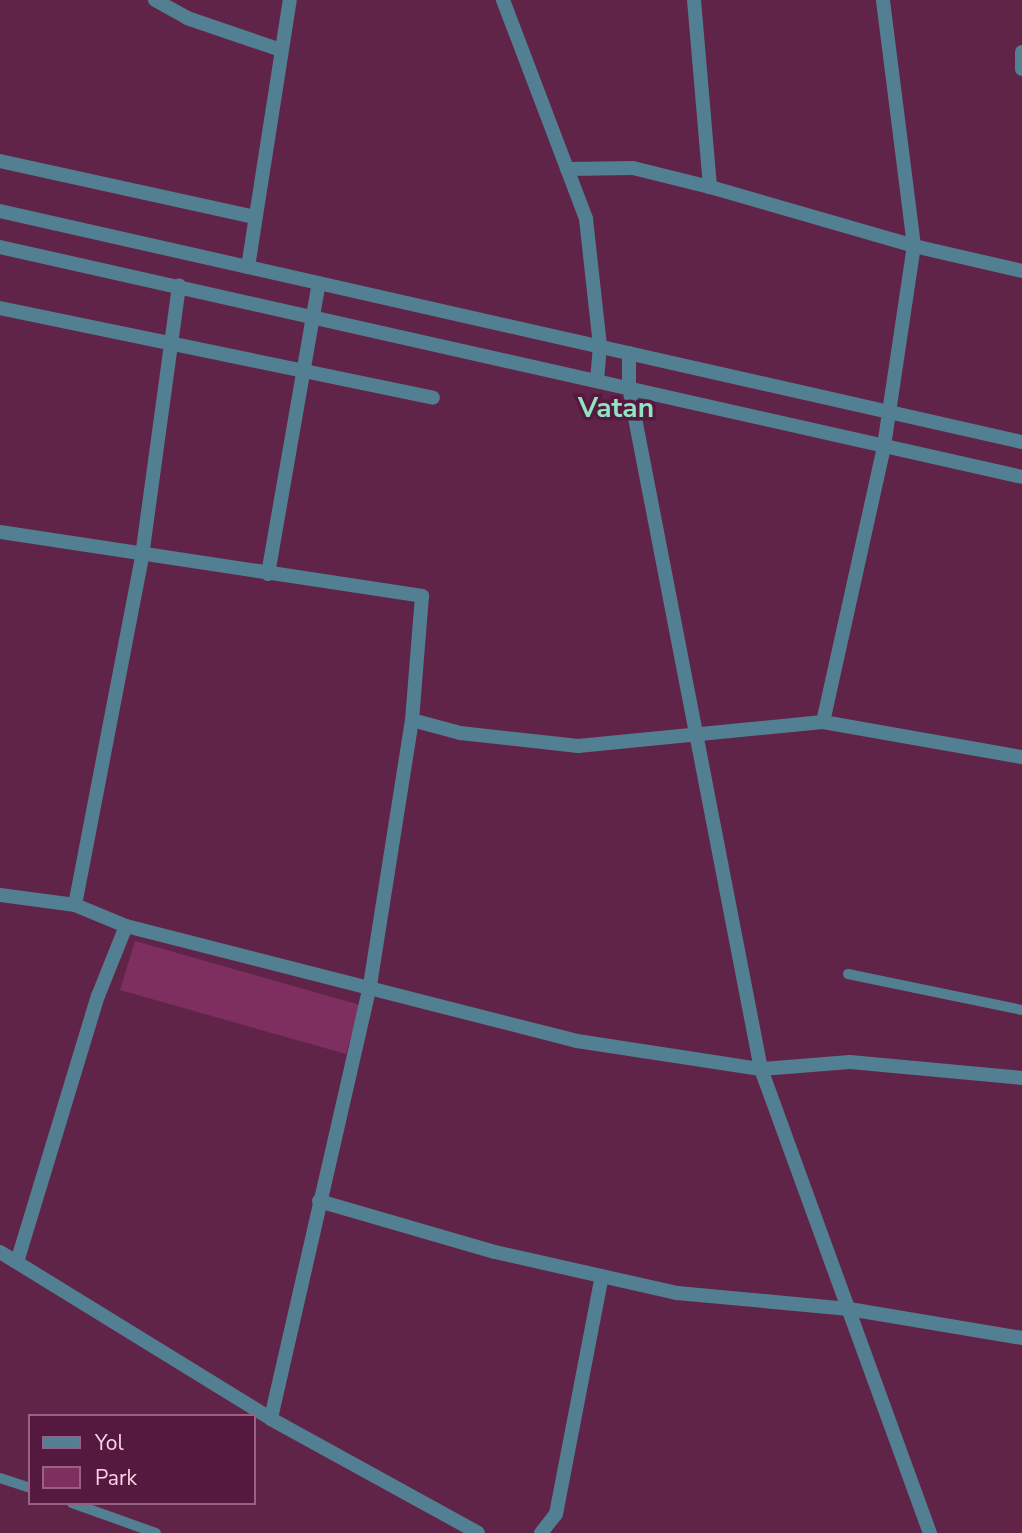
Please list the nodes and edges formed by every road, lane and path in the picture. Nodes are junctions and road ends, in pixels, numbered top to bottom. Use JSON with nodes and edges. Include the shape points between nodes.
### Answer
{"nodes":[{"id":1,"x":155,"y":0,"type":"edge"},
{"id":2,"x":290,"y":0,"type":"edge"},
{"id":3,"x":503,"y":0,"type":"edge"},
{"id":4,"x":694,"y":0,"type":"edge"},
{"id":5,"x":883,"y":0,"type":"edge"},
{"id":6,"x":281,"y":50,"type":"junction"},
{"id":7,"x":1022,"y":52,"type":"edge"},
{"id":8,"x":1022,"y":69,"type":"edge"},
{"id":9,"x":0,"y":161,"type":"edge"},
{"id":10,"x":567,"y":169,"type":"junction"},
{"id":11,"x":710,"y":187,"type":"junction"},
{"id":12,"x":0,"y":211,"type":"edge"},
{"id":13,"x":255,"y":217,"type":"junction"},
{"id":14,"x":914,"y":246,"type":"junction"},
{"id":15,"x":0,"y":247,"type":"edge"},
{"id":16,"x":248,"y":267,"type":"junction"},
{"id":17,"x":1022,"y":271,"type":"edge"},
{"id":18,"x":319,"y":283,"type":"junction"},
{"id":19,"x":179,"y":286,"type":"junction"},
{"id":20,"x":0,"y":308,"type":"edge"},
{"id":21,"x":313,"y":317,"type":"junction"},
{"id":22,"x":171,"y":343,"type":"junction"},
{"id":23,"x":600,"y":346,"type":"junction"},
{"id":24,"x":629,"y":353,"type":"junction"},
{"id":25,"x":303,"y":370,"type":"junction"},
{"id":26,"x":597,"y":380,"type":"junction"},
{"id":27,"x":629,"y":387,"type":"junction"},
{"id":28,"x":432,"y":397,"type":"dead end"},
{"id":29,"x":890,"y":411,"type":"junction"},
{"id":30,"x":1022,"y":442,"type":"edge"},
{"id":31,"x":884,"y":446,"type":"junction"},
{"id":32,"x":1022,"y":477,"type":"edge"},
{"id":33,"x":0,"y":533,"type":"edge"},
{"id":34,"x":142,"y":556,"type":"junction"},
{"id":35,"x":268,"y":574,"type":"junction"},
{"id":36,"x":412,"y":720,"type":"junction"},
{"id":37,"x":823,"y":722,"type":"junction"},
{"id":38,"x":694,"y":739,"type":"junction"},
{"id":39,"x":1022,"y":757,"type":"edge"},
{"id":40,"x":0,"y":895,"type":"edge"},
{"id":41,"x":75,"y":905,"type":"junction"},
{"id":42,"x":126,"y":926,"type":"junction"},
{"id":43,"x":848,"y":974,"type":"dead end"},
{"id":44,"x":369,"y":990,"type":"junction"},
{"id":45,"x":1022,"y":1010,"type":"edge"},
{"id":46,"x":761,"y":1069,"type":"junction"},
{"id":47,"x":1022,"y":1078,"type":"edge"},
{"id":48,"x":319,"y":1201,"type":"junction"},
{"id":49,"x":0,"y":1252,"type":"edge"},
{"id":50,"x":17,"y":1262,"type":"junction"},
{"id":51,"x":602,"y":1276,"type":"junction"},
{"id":52,"x":849,"y":1309,"type":"junction"},
{"id":53,"x":1022,"y":1338,"type":"edge"},
{"id":54,"x":271,"y":1419,"type":"junction"},
{"id":55,"x":0,"y":1478,"type":"edge"},
{"id":56,"x":28,"y":1487,"type":"edge"},
{"id":57,"x":78,"y":1505,"type":"edge"},
{"id":58,"x":156,"y":1533,"type":"edge"},
{"id":59,"x":478,"y":1533,"type":"edge"},
{"id":60,"x":541,"y":1533,"type":"edge"},
{"id":61,"x":930,"y":1533,"type":"edge"}],
"edges":[{"from":1,"to":6,"type":"street"},
{"from":2,"to":6,"type":"street"},
{"from":3,"to":10,"type":"street"},
{"from":4,"to":11,"type":"street"},
{"from":5,"to":14,"type":"street"},
{"from":6,"to":13,"type":"street"},
{"from":7,"to":8,"type":"street"},
{"from":9,"to":13,"type":"street"},
{"from":10,"to":11,"type":"street","via":[[633,168]]},
{"from":10,"to":23,"type":"street","via":[[586,219]]},
{"from":11,"to":14,"type":"street"},
{"from":12,"to":16,"type":"street"},
{"from":13,"to":16,"type":"street"},
{"from":14,"to":17,"type":"street"},
{"from":14,"to":29,"type":"street"},
{"from":15,"to":19,"type":"street"},
{"from":16,"to":18,"type":"street"},
{"from":18,"to":21,"type":"street"},
{"from":18,"to":23,"type":"street"},
{"from":19,"to":21,"type":"street"},
{"from":19,"to":22,"type":"street"},
{"from":20,"to":22,"type":"street"},
{"from":21,"to":25,"type":"street"},
{"from":21,"to":26,"type":"street"},
{"from":22,"to":25,"type":"street"},
{"from":22,"to":34,"type":"street"},
{"from":23,"to":24,"type":"street"},
{"from":23,"to":26,"type":"street"},
{"from":24,"to":27,"type":"street"},
{"from":24,"to":29,"type":"street"},
{"from":25,"to":28,"type":"street"},
{"from":25,"to":35,"type":"street"},
{"from":26,"to":27,"type":"street"},
{"from":27,"to":31,"type":"street"},
{"from":27,"to":38,"type":"street"},
{"from":29,"to":30,"type":"street"},
{"from":29,"to":31,"type":"street"},
{"from":31,"to":32,"type":"street"},
{"from":31,"to":37,"type":"street"},
{"from":33,"to":34,"type":"street"},
{"from":34,"to":35,"type":"street"},
{"from":34,"to":41,"type":"street"},
{"from":35,"to":36,"type":"street","via":[[422,596]]},
{"from":36,"to":38,"type":"street","via":[[460,733],[578,746]]},
{"from":36,"to":44,"type":"street"},
{"from":37,"to":38,"type":"street"},
{"from":37,"to":39,"type":"street"},
{"from":38,"to":46,"type":"street"},
{"from":40,"to":41,"type":"street"},
{"from":41,"to":42,"type":"street"},
{"from":42,"to":44,"type":"street"},
{"from":42,"to":50,"type":"street","via":[[98,996]]},
{"from":43,"to":45,"type":"lane"},
{"from":44,"to":46,"type":"street","via":[[577,1041]]},
{"from":44,"to":48,"type":"street"},
{"from":46,"to":47,"type":"street","via":[[850,1062]]},
{"from":46,"to":52,"type":"street"},
{"from":48,"to":51,"type":"street"},
{"from":48,"to":54,"type":"street"},
{"from":49,"to":50,"type":"street"},
{"from":50,"to":54,"type":"street"},
{"from":51,"to":52,"type":"street","via":[[677,1293]]},
{"from":51,"to":60,"type":"street","via":[[556,1514]]},
{"from":52,"to":53,"type":"street"},
{"from":52,"to":61,"type":"street"},
{"from":54,"to":59,"type":"street"},
{"from":55,"to":56,"type":"lane"},
{"from":57,"to":58,"type":"lane"}]}
